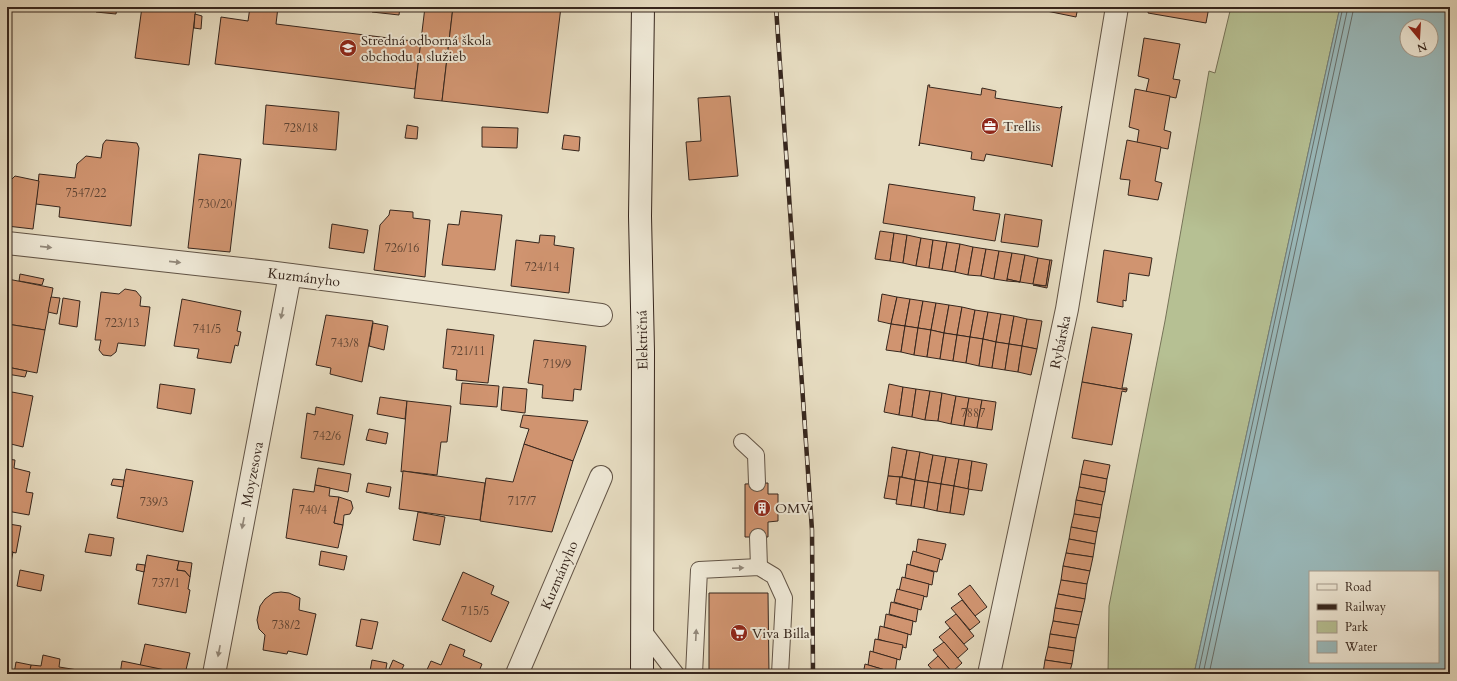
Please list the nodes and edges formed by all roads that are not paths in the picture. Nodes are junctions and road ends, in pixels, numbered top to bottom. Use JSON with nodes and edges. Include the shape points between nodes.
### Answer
{"nodes":[{"id":1,"x":643,"y":7,"type":"edge"},
{"id":2,"x":1117,"y":7,"type":"edge"},
{"id":3,"x":7,"y":243,"type":"edge"},
{"id":4,"x":290,"y":274,"type":"junction"},
{"id":5,"x":601,"y":315,"type":"dead end"},
{"id":6,"x":742,"y":442,"type":"dead end"},
{"id":7,"x":601,"y":477,"type":"dead end"},
{"id":8,"x":757,"y":483,"type":"dead end"},
{"id":9,"x":758,"y":537,"type":"dead end"},
{"id":10,"x":758,"y":568,"type":"junction"},
{"id":11,"x":641,"y":628,"type":"junction"},
{"id":12,"x":214,"y":674,"type":"edge"},
{"id":13,"x":517,"y":674,"type":"edge"},
{"id":14,"x":642,"y":674,"type":"edge"},
{"id":15,"x":676,"y":674,"type":"edge"},
{"id":16,"x":694,"y":674,"type":"edge"},
{"id":17,"x":780,"y":674,"type":"edge"},
{"id":18,"x":988,"y":674,"type":"edge"}],
"edges":[{"from":1,"to":11,"type":"street","name":"Električná","via":[[640,216],[643,428]]},
{"from":2,"to":18,"type":"street","name":"Rybárska","via":[[1067,309]]},
{"from":3,"to":4,"type":"street","name":"Kuzmányho","one_way":true},
{"from":4,"to":5,"type":"street","name":"Kuzmányho"},
{"from":4,"to":12,"type":"street","name":"Moyzesova","one_way":true},
{"from":6,"to":8,"type":"lane","via":[[756,455]]},
{"from":7,"to":13,"type":"street","name":"Kuzmányho"},
{"from":9,"to":10,"type":"lane"},
{"from":16,"to":10,"type":"lane","one_way":true,"via":[[699,570]]},
{"from":10,"to":17,"type":"lane","via":[[774,576],[784,598]]},
{"from":11,"to":14,"type":"street","name":"Električná"},
{"from":11,"to":15,"type":"lane"}]}
